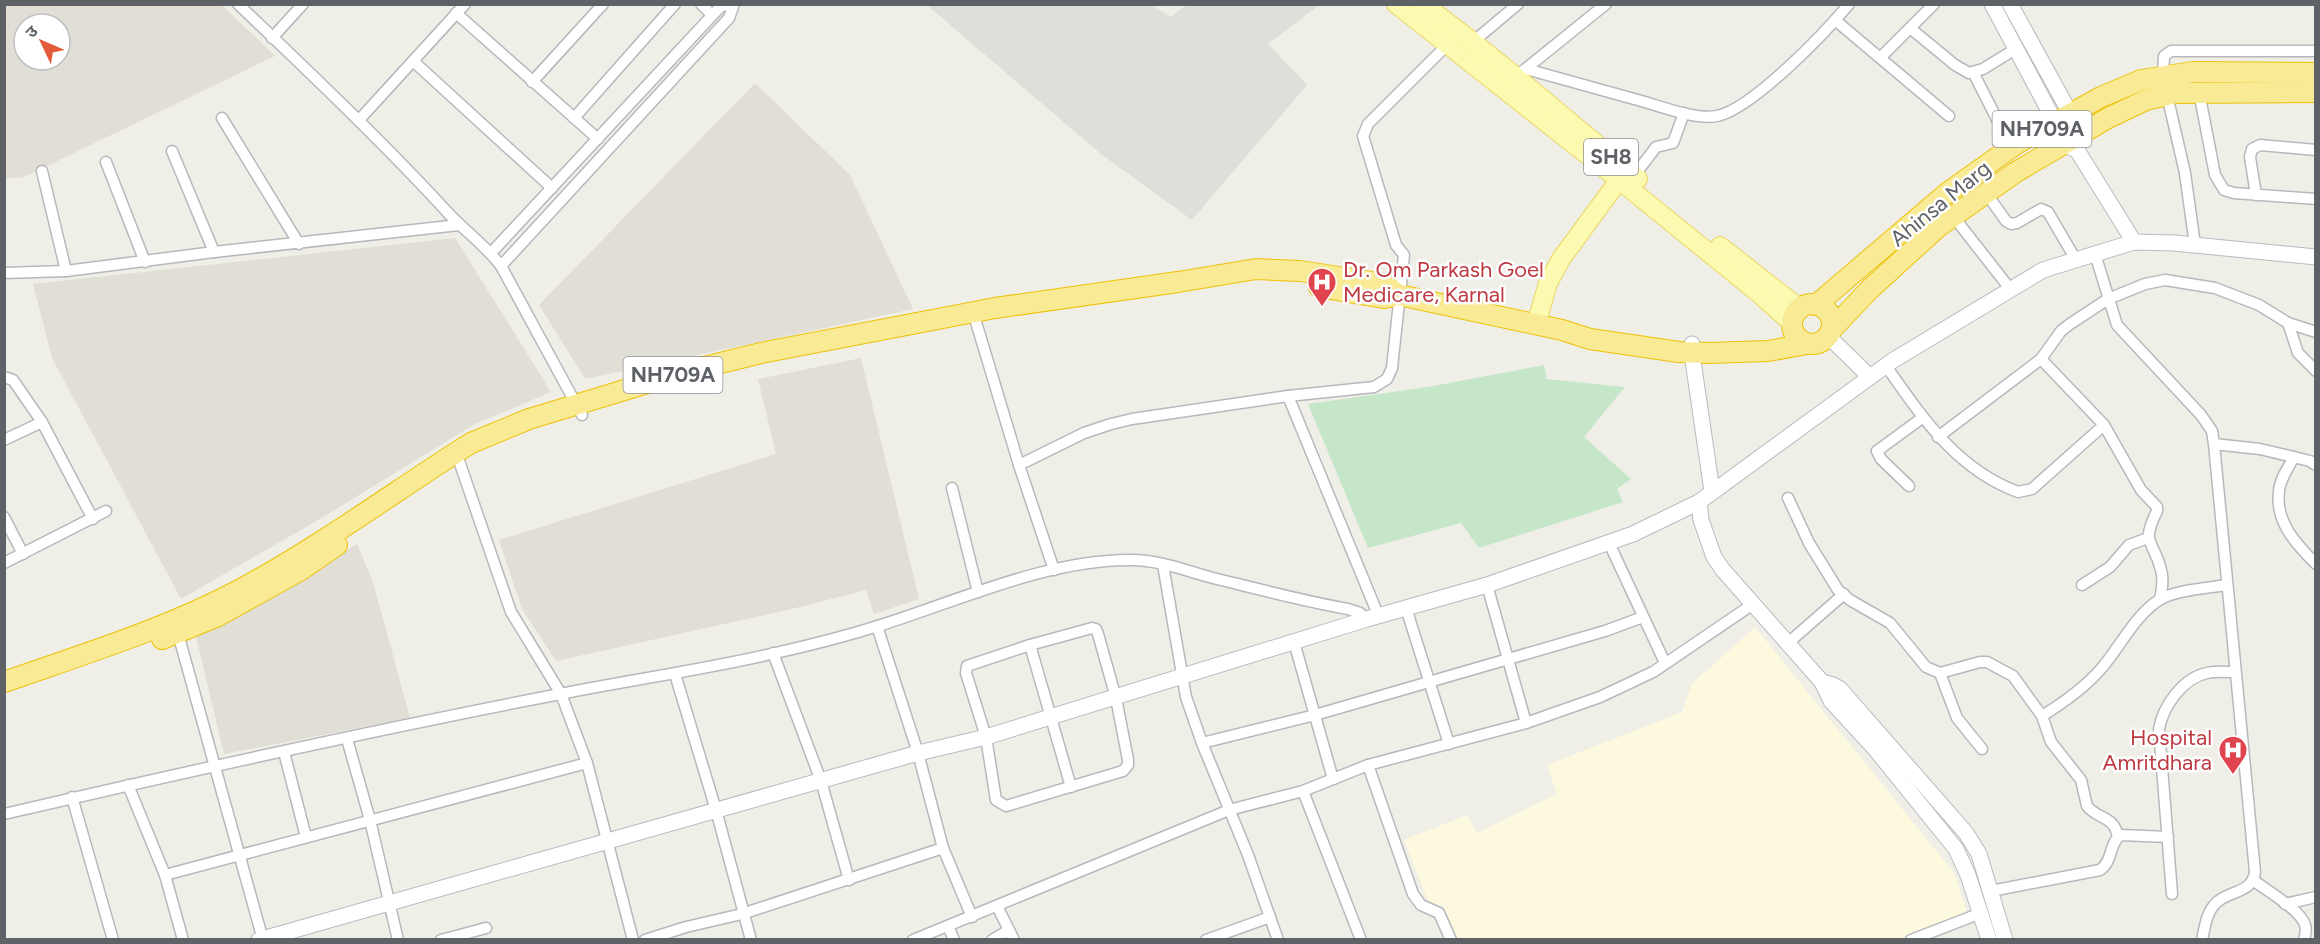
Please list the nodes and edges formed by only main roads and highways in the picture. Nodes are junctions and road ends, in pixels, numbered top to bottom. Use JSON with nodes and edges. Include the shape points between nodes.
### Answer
{"nodes":[{"id":1,"x":1396,"y":4,"type":"edge"},
{"id":2,"x":1423,"y":4,"type":"edge"},
{"id":3,"x":2316,"y":73,"type":"edge"},
{"id":4,"x":2165,"y":86,"type":"junction"},
{"id":5,"x":2316,"y":92,"type":"edge"},
{"id":6,"x":1627,"y":178,"type":"junction"},
{"id":7,"x":1802,"y":323,"type":"junction"},
{"id":8,"x":1536,"y":325,"type":"junction"},
{"id":9,"x":1830,"y":332,"type":"junction"},
{"id":10,"x":176,"y":626,"type":"junction"},
{"id":11,"x":4,"y":682,"type":"edge"},
{"id":12,"x":4,"y":694,"type":"edge"}],
"edges":[{"from":1,"to":6,"type":"main road","number":"SH8","via":[[1535,116]]},
{"from":2,"to":6,"type":"main road","number":"SH8","via":[[1521,73]]},
{"from":3,"to":4,"type":"highway","name":"Ahinsa Marg","number":"NH709A","via":[[2193,72]]},
{"from":4,"to":5,"type":"highway","name":"Ahinsa Marg","number":"NH709A","via":[[2199,92]]},
{"from":4,"to":7,"type":"highway","name":"Ahinsa Marg","number":"NH709A","via":[[2141,80],[2101,96],[2011,147],[1947,193]]},
{"from":4,"to":9,"type":"highway","name":"Ahinsa Marg","number":"NH709A","via":[[2073,143],[2016,172],[1938,227]]},
{"from":6,"to":7,"type":"main road","number":"SH8"},
{"from":6,"to":8,"type":"main road","via":[[1561,259],[1548,283]]},
{"from":7,"to":8,"type":"highway","number":"NH709A","via":[[1767,351],[1692,349],[1590,339]]},
{"from":7,"to":9,"type":"highway","number":"NH709A","via":[[1822,342]]},
{"from":7,"to":9,"type":"highway","via":[[1829,313]]},
{"from":8,"to":10,"type":"highway","number":"NH709A","via":[[1399,295],[1384,298],[1297,283],[1251,282],[975,318],[759,365],[579,410],[458,458],[301,570],[218,616]]},
{"from":10,"to":11,"type":"highway","number":"NH709A"},
{"from":10,"to":12,"type":"highway","number":"NH709A"}]}
